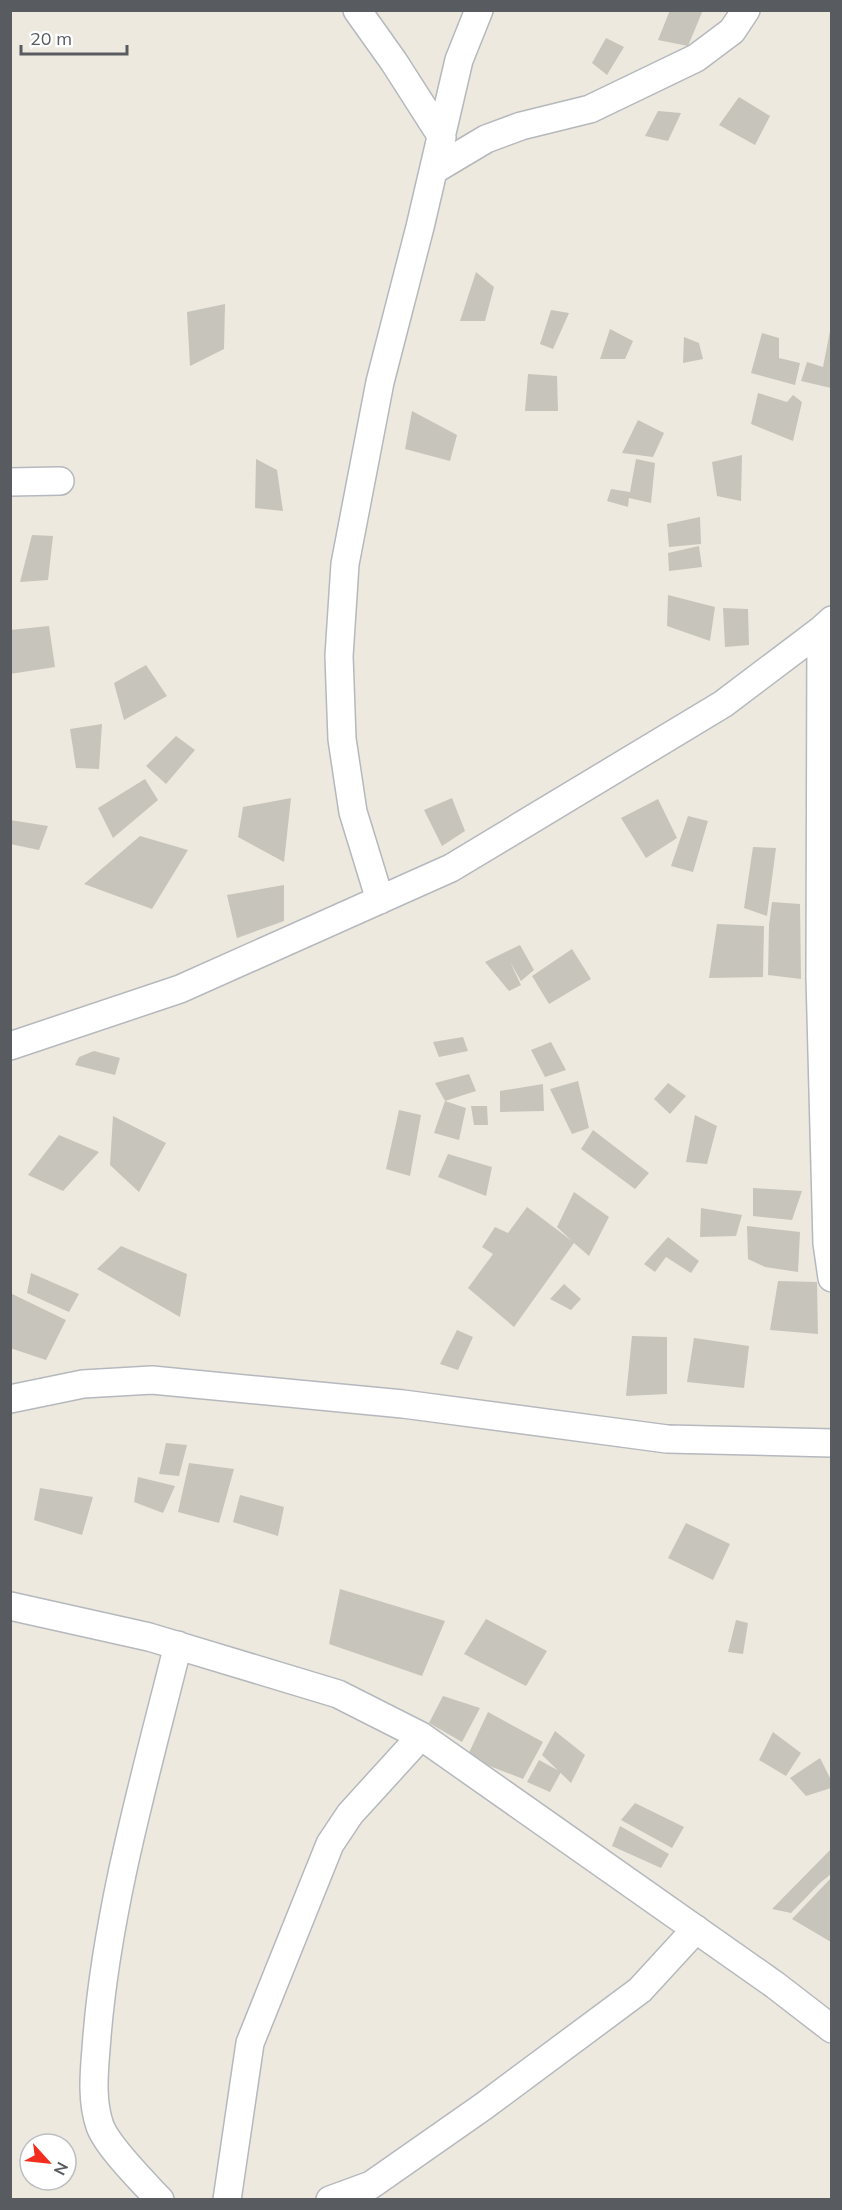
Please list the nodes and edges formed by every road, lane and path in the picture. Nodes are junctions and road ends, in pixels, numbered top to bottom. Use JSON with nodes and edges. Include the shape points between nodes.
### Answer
{"nodes":[{"id":1,"x":357,"y":10,"type":"edge"},
{"id":2,"x":479,"y":10,"type":"edge"},
{"id":3,"x":746,"y":10,"type":"edge"},
{"id":4,"x":442,"y":136,"type":"junction"},
{"id":5,"x":434,"y":170,"type":"junction"},
{"id":6,"x":60,"y":481,"type":"dead end"},
{"id":7,"x":10,"y":482,"type":"edge"},
{"id":8,"x":826,"y":625,"type":"edge"},
{"id":9,"x":380,"y":900,"type":"junction"},
{"id":10,"x":10,"y":1046,"type":"edge"},
{"id":11,"x":831,"y":1278,"type":"edge"},
{"id":12,"x":10,"y":1398,"type":"edge"},
{"id":13,"x":831,"y":1443,"type":"edge"},
{"id":14,"x":10,"y":1606,"type":"edge"},
{"id":15,"x":178,"y":1646,"type":"junction"},
{"id":16,"x":421,"y":1736,"type":"junction"},
{"id":17,"x":696,"y":1929,"type":"junction"},
{"id":18,"x":831,"y":2029,"type":"edge"},
{"id":19,"x":160,"y":2199,"type":"edge"},
{"id":20,"x":227,"y":2199,"type":"edge"},
{"id":21,"x":330,"y":2199,"type":"edge"}],
"edges":[{"from":1,"to":4,"type":"street"},
{"from":2,"to":4,"type":"street","via":[[459,60]]},
{"from":3,"to":5,"type":"street","via":[[732,31],[696,58],[590,109],[486,139]]},
{"from":4,"to":5,"type":"street"},
{"from":5,"to":9,"type":"street","via":[[380,382],[345,564],[339,656],[342,739],[353,812]]},
{"from":6,"to":7,"type":"street"},
{"from":8,"to":9,"type":"street","via":[[723,704],[451,868]]},
{"from":8,"to":11,"type":"street","via":[[820,977]]},
{"from":9,"to":10,"type":"street","via":[[180,989]]},
{"from":12,"to":13,"type":"street","via":[[83,1384],[152,1380],[403,1404],[667,1439]]},
{"from":14,"to":15,"type":"street","via":[[149,1636]]},
{"from":15,"to":16,"type":"street","via":[[338,1694]]},
{"from":15,"to":19,"type":"street","via":[[132,1829],[102,1982],[94,2106],[101,2129]]},
{"from":16,"to":17,"type":"street"},
{"from":16,"to":20,"type":"street","via":[[350,1814],[330,1844],[250,2043]]},
{"from":17,"to":18,"type":"street"},
{"from":17,"to":21,"type":"street","via":[[640,1990],[513,2085],[371,2185]]}]}
